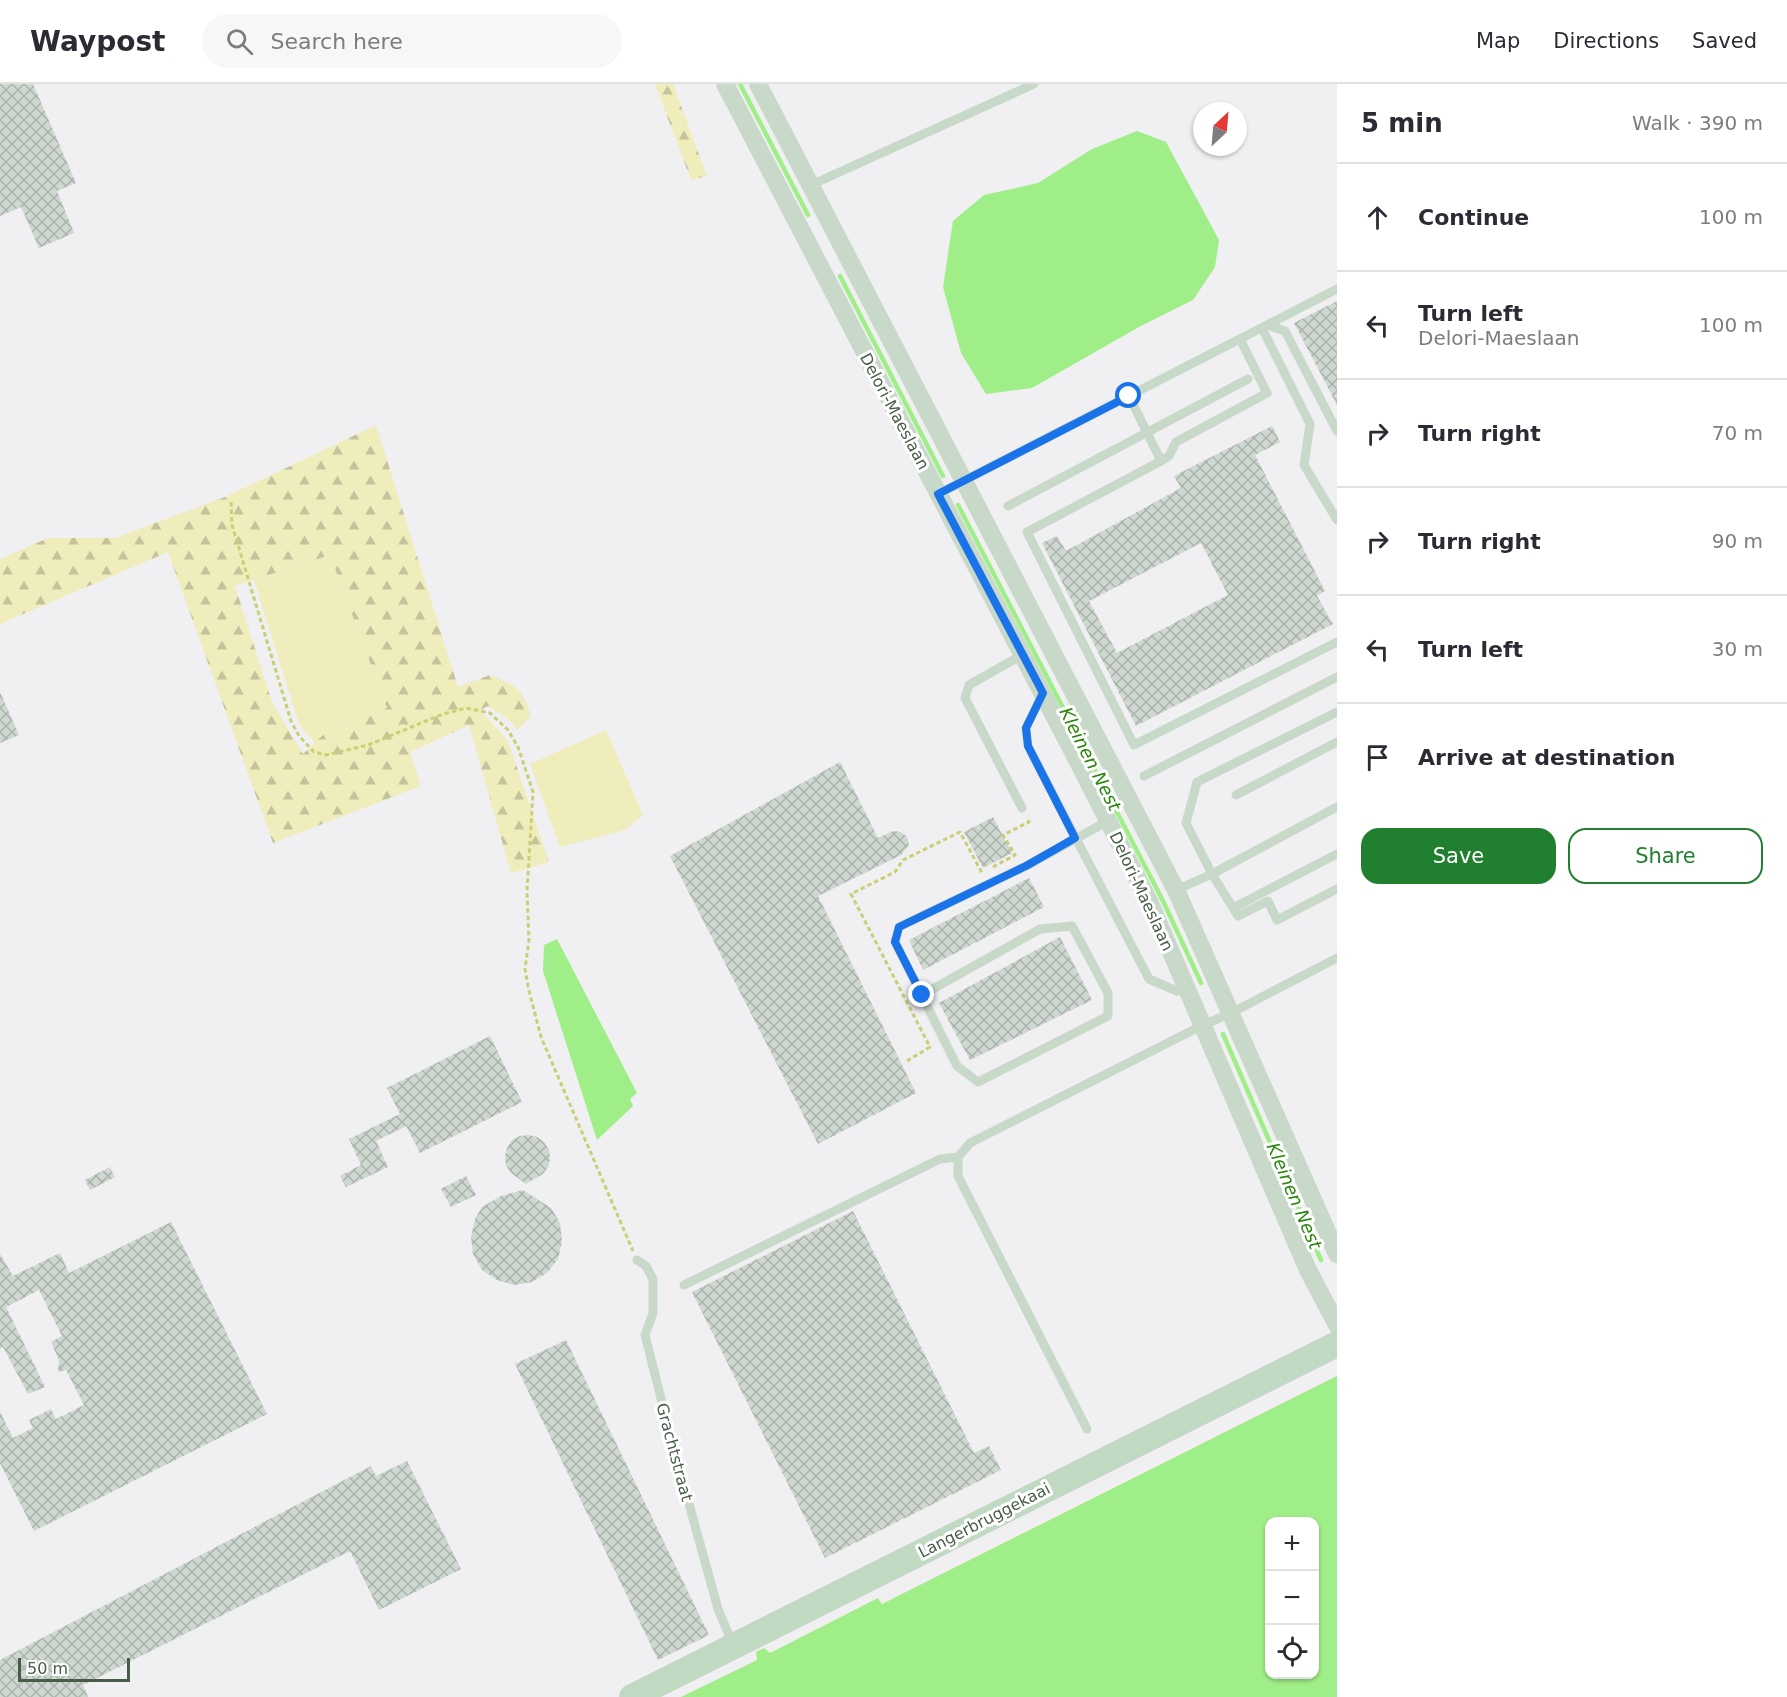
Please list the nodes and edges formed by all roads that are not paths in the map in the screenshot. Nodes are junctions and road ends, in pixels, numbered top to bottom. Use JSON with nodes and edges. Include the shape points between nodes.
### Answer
{"nodes":[{"id":1,"x":725,"y":84,"type":"edge"},
{"id":2,"x":758,"y":84,"type":"edge"},
{"id":3,"x":1034,"y":84,"type":"edge"},
{"id":4,"x":811,"y":185,"type":"junction"},
{"id":5,"x":1337,"y":289,"type":"edge"},
{"id":6,"x":1265,"y":326,"type":"junction"},
{"id":7,"x":1240,"y":339,"type":"junction"},
{"id":8,"x":1248,"y":379,"type":"dead end"},
{"id":9,"x":1129,"y":396,"type":"junction"},
{"id":10,"x":1337,"y":431,"type":"edge"},
{"id":11,"x":1146,"y":432,"type":"junction"},
{"id":12,"x":1161,"y":461,"type":"junction"},
{"id":13,"x":964,"y":480,"type":"junction"},
{"id":14,"x":938,"y":494,"type":"junction"},
{"id":15,"x":1008,"y":506,"type":"dead end"},
{"id":16,"x":1337,"y":520,"type":"edge"},
{"id":17,"x":1337,"y":642,"type":"edge"},
{"id":18,"x":1022,"y":655,"type":"junction"},
{"id":19,"x":1337,"y":677,"type":"edge"},
{"id":20,"x":1043,"y":693,"type":"junction"},
{"id":21,"x":1337,"y":712,"type":"edge"},
{"id":22,"x":1337,"y":742,"type":"edge"},
{"id":23,"x":1144,"y":777,"type":"dead end"},
{"id":24,"x":1236,"y":795,"type":"dead end"},
{"id":25,"x":1337,"y":807,"type":"edge"},
{"id":26,"x":1022,"y":808,"type":"dead end"},
{"id":27,"x":1108,"y":821,"type":"junction"},
{"id":28,"x":1075,"y":838,"type":"junction"},
{"id":29,"x":1337,"y":854,"type":"edge"},
{"id":30,"x":1212,"y":874,"type":"junction"},
{"id":31,"x":1176,"y":890,"type":"junction"},
{"id":32,"x":1337,"y":890,"type":"edge"},
{"id":33,"x":1233,"y":908,"type":"junction"},
{"id":34,"x":1337,"y":958,"type":"edge"},
{"id":35,"x":1187,"y":989,"type":"junction"},
{"id":36,"x":922,"y":995,"type":"junction"},
{"id":37,"x":1231,"y":1013,"type":"junction"},
{"id":38,"x":1203,"y":1025,"type":"junction"},
{"id":39,"x":958,"y":1157,"type":"junction"},
{"id":40,"x":1337,"y":1254,"type":"edge"},
{"id":41,"x":637,"y":1260,"type":"road end"},
{"id":42,"x":684,"y":1285,"type":"dead end"},
{"id":43,"x":1337,"y":1325,"type":"edge"},
{"id":44,"x":1337,"y":1344,"type":"edge"},
{"id":45,"x":1087,"y":1429,"type":"dead end"},
{"id":46,"x":734,"y":1646,"type":"junction"},
{"id":47,"x":632,"y":1697,"type":"edge"}],
"edges":[{"from":1,"to":14,"type":"street","name":"Delori-Maeslaan"},
{"from":2,"to":4,"type":"street","name":"Delori-Maeslaan"},
{"from":3,"to":4,"type":"lane"},
{"from":4,"to":13,"type":"street","name":"Delori-Maeslaan"},
{"from":5,"to":6,"type":"lane"},
{"from":6,"to":7,"type":"lane"},
{"from":6,"to":10,"type":"lane","via":[[1285,331]]},
{"from":6,"to":16,"type":"lane","via":[[1310,424],[1305,465]]},
{"from":7,"to":9,"type":"lane"},
{"from":7,"to":12,"type":"lane","via":[[1268,393],[1176,442],[1169,456]]},
{"from":8,"to":11,"type":"lane"},
{"from":9,"to":11,"type":"lane"},
{"from":9,"to":13,"type":"lane"},
{"from":11,"to":12,"type":"lane"},
{"from":11,"to":15,"type":"lane"},
{"from":12,"to":17,"type":"lane","via":[[1027,532],[1134,745]]},
{"from":13,"to":14,"type":"lane"},
{"from":13,"to":31,"type":"street","name":"Delori-Maeslaan"},
{"from":14,"to":18,"type":"street","name":"Delori-Maeslaan"},
{"from":18,"to":20,"type":"street","name":"Delori-Maeslaan"},
{"from":18,"to":26,"type":"lane","via":[[969,685],[965,698]]},
{"from":19,"to":23,"type":"lane"},
{"from":20,"to":27,"type":"street","name":"Delori-Maeslaan"},
{"from":20,"to":28,"type":"lane","via":[[1026,728],[1028,746]]},
{"from":21,"to":30,"type":"lane","via":[[1197,782],[1186,823]]},
{"from":22,"to":24,"type":"lane"},
{"from":25,"to":30,"type":"lane"},
{"from":27,"to":28,"type":"lane"},
{"from":27,"to":35,"type":"street","name":"Delori-Maeslaan","via":[[1149,901]]},
{"from":28,"to":35,"type":"lane","via":[[1149,979],[1177,991]]},
{"from":28,"to":36,"type":"lane","via":[[899,927],[895,942]]},
{"from":29,"to":33,"type":"lane"},
{"from":30,"to":31,"type":"lane"},
{"from":30,"to":33,"type":"lane"},
{"from":31,"to":37,"type":"street","name":"Delori-Maeslaan"},
{"from":32,"to":33,"type":"lane","via":[[1277,920],[1268,901],[1238,916]]},
{"from":34,"to":37,"type":"lane"},
{"from":35,"to":38,"type":"street","name":"Delori-Maeslaan"},
{"from":36,"to":36,"type":"lane","via":[[957,1066],[978,1082],[1108,1016],[1108,993],[1072,926],[1040,929]]},
{"from":37,"to":38,"type":"lane"},
{"from":37,"to":40,"type":"street","name":"Delori-Maeslaan"},
{"from":38,"to":39,"type":"lane","via":[[970,1143]]},
{"from":38,"to":43,"type":"street","name":"Delori-Maeslaan","via":[[1308,1270]]},
{"from":39,"to":42,"type":"lane","via":[[940,1158]]},
{"from":39,"to":45,"type":"lane","via":[[958,1176]]},
{"from":41,"to":46,"type":"lane","name":"Grachtstraat","via":[[646,1266],[653,1279],[653,1313],[645,1335],[718,1609]]},
{"from":44,"to":46,"type":"main road","name":"Langerbruggekaai"},
{"from":46,"to":47,"type":"main road","name":"Langerbruggekaai"}]}
